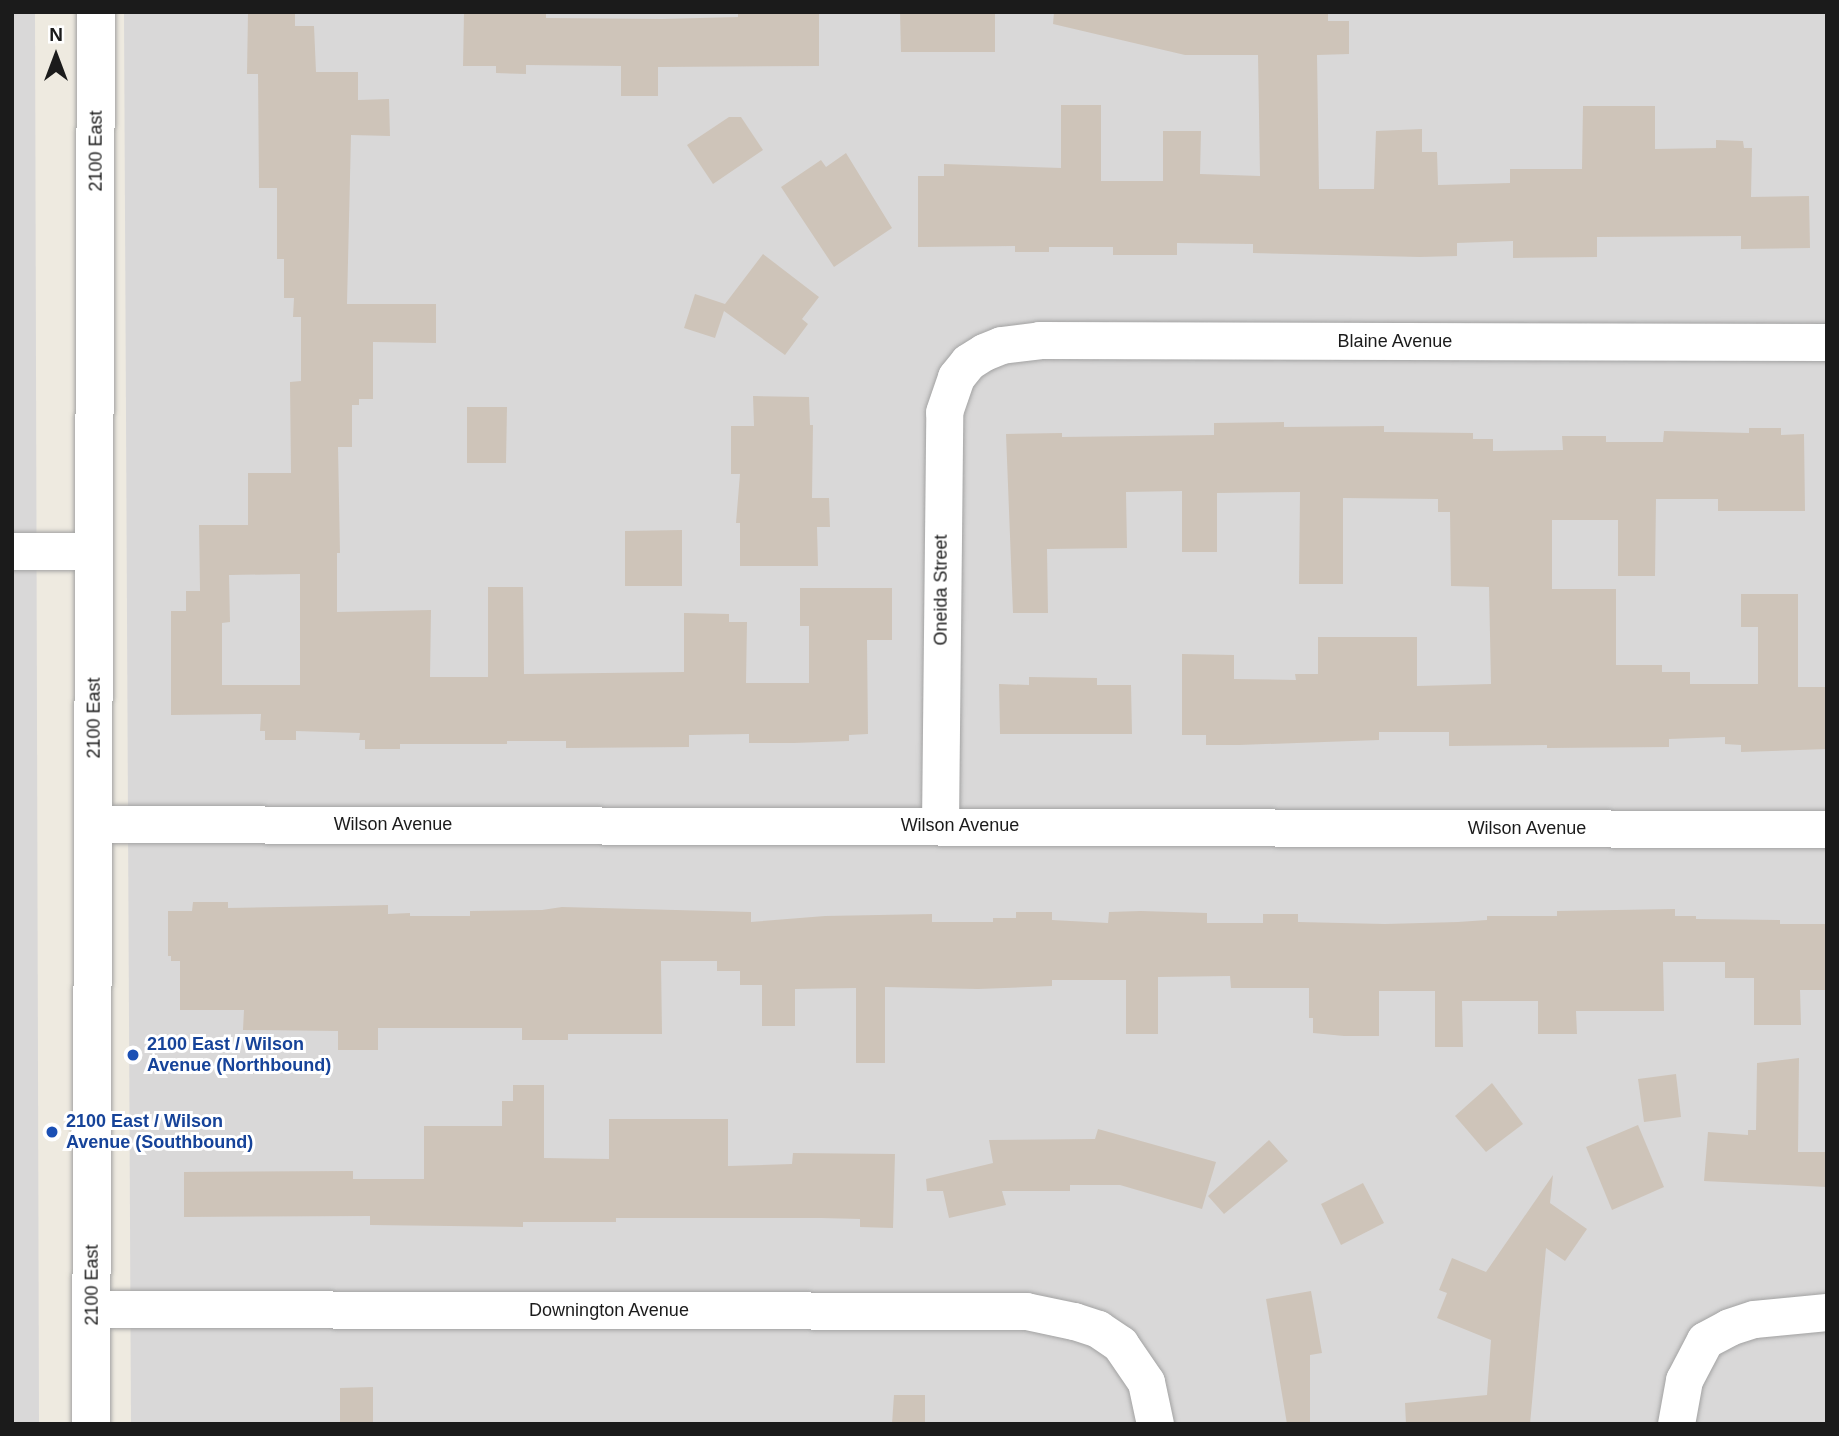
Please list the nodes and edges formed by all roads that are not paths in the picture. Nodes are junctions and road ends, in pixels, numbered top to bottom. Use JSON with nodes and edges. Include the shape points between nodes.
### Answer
{"nodes":[{"id":1,"x":96,"y":12,"type":"edge"},
{"id":2,"x":1827,"y":342,"type":"edge"},
{"id":3,"x":968,"y":362,"type":"joint"},
{"id":4,"x":12,"y":551,"type":"edge"},
{"id":5,"x":94,"y":551,"type":"junction"},
{"id":6,"x":93,"y":824,"type":"junction"},
{"id":7,"x":940,"y":825,"type":"junction"},
{"id":8,"x":1827,"y":829,"type":"edge"},
{"id":9,"x":92,"y":1308,"type":"junction"},
{"id":10,"x":1827,"y":1312,"type":"edge"},
{"id":11,"x":91,"y":1424,"type":"edge"},
{"id":12,"x":1155,"y":1424,"type":"edge"},
{"id":13,"x":1676,"y":1424,"type":"edge"}],
"edges":[{"from":1,"to":5,"type":"street","name":"2100 East"},
{"from":2,"to":3,"type":"street","name":"Blaine Avenue","via":[[1039,340],[1001,345]]},
{"from":3,"to":7,"type":"street","name":"Oneida Street","via":[[948,394],[943,431]]},
{"from":4,"to":5,"type":"street"},
{"from":5,"to":6,"type":"street","name":"2100 East"},
{"from":6,"to":7,"type":"street","name":"Wilson Avenue"},
{"from":6,"to":9,"type":"street","name":"2100 East"},
{"from":7,"to":8,"type":"street","name":"Wilson Avenue"},
{"from":9,"to":11,"type":"street","name":"2100 East"},
{"from":9,"to":12,"type":"street","name":"Downington Avenue","via":[[1026,1311],[1098,1329],[1120,1344],[1146,1382]]},
{"from":10,"to":13,"type":"street","via":[[1754,1319],[1705,1340],[1684,1380]]}]}
